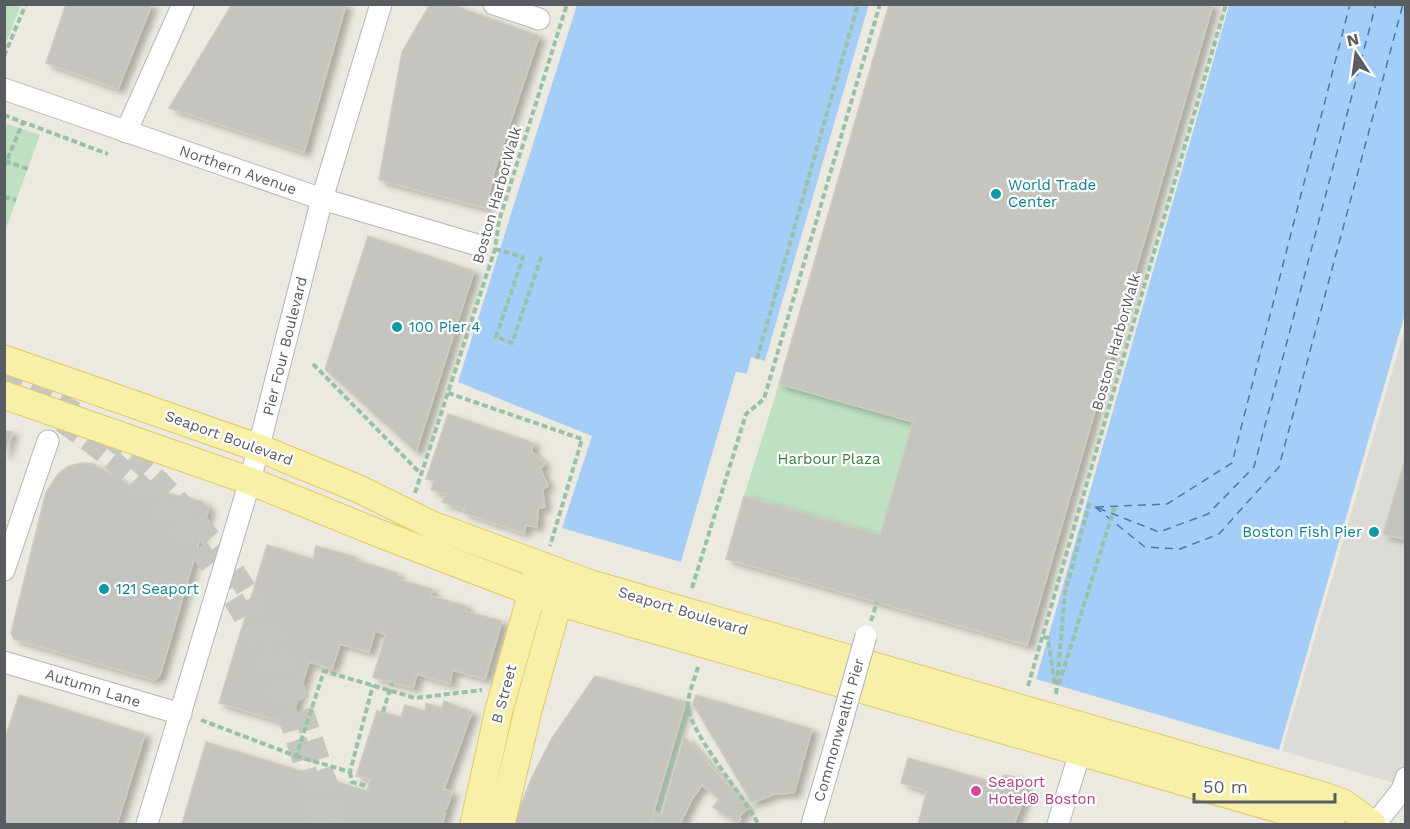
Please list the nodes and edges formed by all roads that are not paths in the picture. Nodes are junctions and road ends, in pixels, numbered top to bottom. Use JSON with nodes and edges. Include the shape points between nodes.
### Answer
{"nodes":[{"id":1,"x":183,"y":4,"type":"edge"},
{"id":2,"x":381,"y":4,"type":"edge"},
{"id":3,"x":494,"y":4,"type":"edge"},
{"id":4,"x":539,"y":20,"type":"dead end"},
{"id":5,"x":4,"y":89,"type":"edge"},
{"id":6,"x":126,"y":132,"type":"junction"},
{"id":7,"x":322,"y":199,"type":"junction"},
{"id":8,"x":474,"y":244,"type":"dead end"},
{"id":9,"x":4,"y":359,"type":"edge"},
{"id":10,"x":4,"y":395,"type":"edge"},
{"id":11,"x":48,"y":441,"type":"dead end"},
{"id":12,"x":259,"y":448,"type":"junction"},
{"id":13,"x":250,"y":481,"type":"junction"},
{"id":14,"x":541,"y":568,"type":"junction"},
{"id":15,"x":4,"y":570,"type":"edge"},
{"id":16,"x":566,"y":575,"type":"junction"},
{"id":17,"x":558,"y":602,"type":"junction"},
{"id":18,"x":866,"y":636,"type":"dead end"},
{"id":19,"x":4,"y":662,"type":"edge"},
{"id":20,"x":181,"y":714,"type":"junction"},
{"id":21,"x":1083,"y":741,"type":"junction"},
{"id":22,"x":1406,"y":778,"type":"edge"},
{"id":23,"x":147,"y":825,"type":"edge"},
{"id":24,"x":474,"y":825,"type":"edge"},
{"id":25,"x":501,"y":825,"type":"edge"},
{"id":26,"x":812,"y":825,"type":"edge"},
{"id":27,"x":1058,"y":825,"type":"edge"},
{"id":28,"x":1331,"y":825,"type":"edge"},
{"id":29,"x":1373,"y":825,"type":"edge"}],
"edges":[{"from":1,"to":6,"type":"street"},
{"from":2,"to":7,"type":"street","name":"Pier Four Boulevard"},
{"from":3,"to":4,"type":"street"},
{"from":5,"to":6,"type":"street","name":"Northern Avenue"},
{"from":6,"to":7,"type":"street","name":"Northern Avenue"},
{"from":7,"to":8,"type":"street","name":"Northern Avenue"},
{"from":7,"to":12,"type":"street","name":"Pier Four Boulevard"},
{"from":9,"to":12,"type":"main road","name":"Seaport Boulevard"},
{"from":10,"to":13,"type":"main road","name":"Seaport Boulevard"},
{"from":11,"to":15,"type":"street"},
{"from":12,"to":13,"type":"street","name":"Pier Four Boulevard"},
{"from":12,"to":14,"type":"main road","name":"Seaport Boulevard","via":[[359,489],[404,513]]},
{"from":13,"to":14,"type":"main road","name":"Seaport Boulevard","via":[[386,536]]},
{"from":13,"to":20,"type":"street","name":"Pier Four Boulevard"},
{"from":14,"to":16,"type":"main road","name":"Seaport Boulevard"},
{"from":14,"to":17,"type":"main road","name":"Seaport Boulevard"},
{"from":14,"to":24,"type":"main road","name":"B Street","via":[[499,710]]},
{"from":16,"to":17,"type":"main road","name":"B Street"},
{"from":16,"to":21,"type":"main road","name":"Seaport Boulevard"},
{"from":17,"to":21,"type":"main road","name":"Seaport Boulevard"},
{"from":17,"to":25,"type":"main road","name":"B Street"},
{"from":18,"to":26,"type":"street","name":"Commonwealth Pier","bridge":true},
{"from":19,"to":20,"type":"street","name":"Autumn Lane"},
{"from":20,"to":23,"type":"street","name":"Pier Four Boulevard"},
{"from":21,"to":27,"type":"street"},
{"from":21,"to":28,"type":"main road","name":"Seaport Boulevard"},
{"from":21,"to":29,"type":"main road","name":"Seaport Boulevard","via":[[1327,797],[1343,803]]},
{"from":22,"to":29,"type":"street","via":[[1402,790]]}]}
